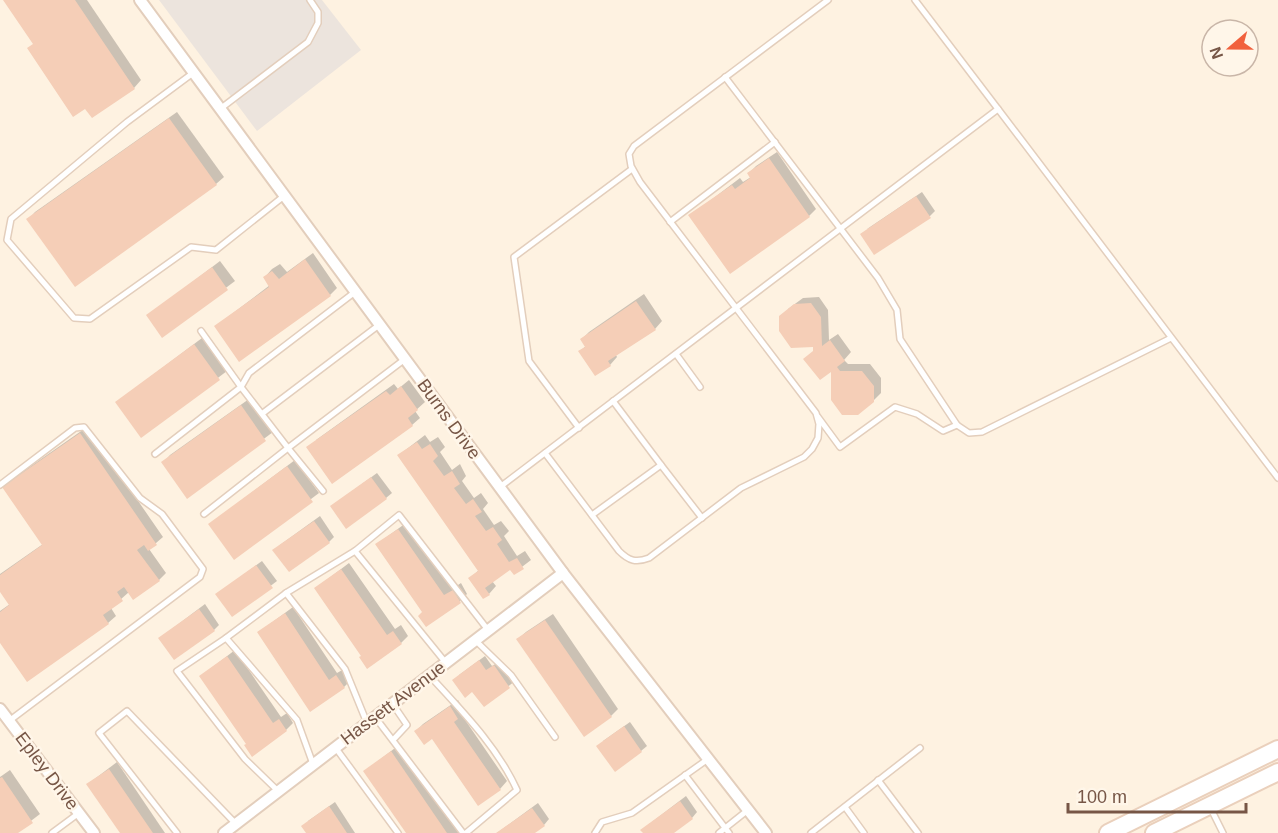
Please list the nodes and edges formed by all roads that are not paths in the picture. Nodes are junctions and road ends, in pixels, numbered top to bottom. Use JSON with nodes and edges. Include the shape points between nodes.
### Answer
{"nodes":[{"id":1,"x":140,"y":0,"type":"edge"},
{"id":2,"x":310,"y":0,"type":"edge"},
{"id":3,"x":828,"y":0,"type":"edge"},
{"id":4,"x":915,"y":0,"type":"edge"},
{"id":5,"x":194,"y":73,"type":"junction"},
{"id":6,"x":726,"y":77,"type":"junction"},
{"id":7,"x":998,"y":109,"type":"junction"},
{"id":8,"x":220,"y":110,"type":"junction"},
{"id":9,"x":775,"y":142,"type":"junction"},
{"id":10,"x":632,"y":169,"type":"junction"},
{"id":11,"x":284,"y":196,"type":"junction"},
{"id":12,"x":670,"y":222,"type":"junction"},
{"id":13,"x":840,"y":229,"type":"junction"},
{"id":14,"x":355,"y":292,"type":"junction"},
{"id":15,"x":735,"y":309,"type":"junction"},
{"id":16,"x":380,"y":325,"type":"junction"},
{"id":17,"x":201,"y":331,"type":"dead end"},
{"id":18,"x":1171,"y":338,"type":"junction"},
{"id":19,"x":676,"y":354,"type":"junction"},
{"id":20,"x":405,"y":359,"type":"junction"},
{"id":21,"x":241,"y":387,"type":"junction"},
{"id":22,"x":700,"y":387,"type":"dead end"},
{"id":23,"x":613,"y":401,"type":"junction"},
{"id":24,"x":263,"y":413,"type":"junction"},
{"id":25,"x":816,"y":413,"type":"junction"},
{"id":26,"x":957,"y":425,"type":"junction"},
{"id":27,"x":579,"y":428,"type":"junction"},
{"id":28,"x":288,"y":448,"type":"junction"},
{"id":29,"x":545,"y":453,"type":"junction"},
{"id":30,"x":154,"y":454,"type":"dead end"},
{"id":31,"x":661,"y":465,"type":"junction"},
{"id":32,"x":1278,"y":478,"type":"edge"},
{"id":33,"x":0,"y":485,"type":"edge"},
{"id":34,"x":500,"y":488,"type":"junction"},
{"id":35,"x":323,"y":491,"type":"dead end"},
{"id":36,"x":204,"y":513,"type":"dead end"},
{"id":37,"x":592,"y":515,"type":"junction"},
{"id":38,"x":702,"y":518,"type":"junction"},
{"id":39,"x":355,"y":550,"type":"junction"},
{"id":40,"x":563,"y":573,"type":"junction"},
{"id":41,"x":286,"y":593,"type":"junction"},
{"id":42,"x":488,"y":630,"type":"junction"},
{"id":43,"x":226,"y":638,"type":"junction"},
{"id":44,"x":475,"y":640,"type":"junction"},
{"id":45,"x":446,"y":663,"type":"junction"},
{"id":46,"x":429,"y":675,"type":"junction"},
{"id":47,"x":392,"y":703,"type":"junction"},
{"id":48,"x":0,"y":711,"type":"edge"},
{"id":49,"x":371,"y":720,"type":"junction"},
{"id":50,"x":9,"y":721,"type":"junction"},
{"id":51,"x":555,"y":737,"type":"dead end"},
{"id":52,"x":393,"y":741,"type":"junction"},
{"id":53,"x":335,"y":747,"type":"junction"},
{"id":54,"x":920,"y":748,"type":"dead end"},
{"id":55,"x":1278,"y":749,"type":"edge"},
{"id":56,"x":708,"y":759,"type":"junction"},
{"id":57,"x":313,"y":764,"type":"junction"},
{"id":58,"x":1278,"y":772,"type":"edge"},
{"id":59,"x":685,"y":775,"type":"junction"},
{"id":60,"x":878,"y":780,"type":"junction"},
{"id":61,"x":278,"y":791,"type":"junction"},
{"id":62,"x":1209,"y":806,"type":"junction"},
{"id":63,"x":844,"y":807,"type":"junction"},
{"id":64,"x":748,"y":810,"type":"junction"},
{"id":65,"x":79,"y":813,"type":"junction"},
{"id":66,"x":236,"y":824,"type":"junction"},
{"id":67,"x":820,"y":830,"type":"edge"},
{"id":68,"x":727,"y":831,"type":"edge"},
{"id":69,"x":52,"y":833,"type":"edge"},
{"id":70,"x":94,"y":833,"type":"edge"},
{"id":71,"x":177,"y":833,"type":"edge"},
{"id":72,"x":224,"y":833,"type":"edge"},
{"id":73,"x":398,"y":833,"type":"edge"},
{"id":74,"x":464,"y":833,"type":"edge"},
{"id":75,"x":595,"y":833,"type":"edge"},
{"id":76,"x":719,"y":833,"type":"edge"},
{"id":77,"x":766,"y":833,"type":"edge"},
{"id":78,"x":811,"y":833,"type":"edge"},
{"id":79,"x":864,"y":833,"type":"edge"},
{"id":80,"x":918,"y":833,"type":"edge"},
{"id":81,"x":1108,"y":833,"type":"edge"},
{"id":82,"x":1154,"y":833,"type":"edge"},
{"id":83,"x":1223,"y":833,"type":"edge"}],
"edges":[{"from":1,"to":5,"type":"street","name":"Burns Drive"},
{"from":2,"to":8,"type":"lane","via":[[318,12],[318,23],[308,42]]},
{"from":3,"to":6,"type":"lane"},
{"from":4,"to":7,"type":"lane"},
{"from":5,"to":8,"type":"street","name":"Burns Drive"},
{"from":5,"to":11,"type":"lane","via":[[127,122],[10,219],[7,240],[74,318],[90,319],[191,247],[216,250]]},
{"from":6,"to":9,"type":"lane"},
{"from":6,"to":10,"type":"lane","via":[[634,146],[629,154]]},
{"from":7,"to":13,"type":"lane"},
{"from":7,"to":18,"type":"lane"},
{"from":8,"to":11,"type":"street","name":"Burns Drive"},
{"from":9,"to":12,"type":"lane"},
{"from":9,"to":13,"type":"lane"},
{"from":10,"to":12,"type":"lane"},
{"from":10,"to":27,"type":"lane","via":[[514,257],[529,361]]},
{"from":11,"to":14,"type":"street","name":"Burns Drive"},
{"from":12,"to":15,"type":"lane"},
{"from":13,"to":15,"type":"lane"},
{"from":13,"to":26,"type":"lane","via":[[878,278],[897,310],[900,339]]},
{"from":14,"to":16,"type":"street","name":"Burns Drive"},
{"from":14,"to":21,"type":"lane","via":[[249,373]]},
{"from":15,"to":19,"type":"lane"},
{"from":15,"to":25,"type":"lane"},
{"from":16,"to":20,"type":"street","name":"Burns Drive"},
{"from":16,"to":24,"type":"lane"},
{"from":17,"to":21,"type":"lane"},
{"from":18,"to":26,"type":"lane","via":[[982,432],[969,433]]},
{"from":18,"to":32,"type":"lane"},
{"from":19,"to":22,"type":"lane"},
{"from":19,"to":23,"type":"lane"},
{"from":20,"to":28,"type":"lane"},
{"from":20,"to":34,"type":"street","name":"Burns Drive"},
{"from":21,"to":24,"type":"lane"},
{"from":21,"to":30,"type":"lane"},
{"from":23,"to":27,"type":"lane"},
{"from":23,"to":31,"type":"lane"},
{"from":24,"to":28,"type":"lane"},
{"from":25,"to":26,"type":"lane","via":[[840,447],[895,407],[917,414],[943,431]]},
{"from":25,"to":38,"type":"lane","via":[[818,438],[804,457],[741,488]]},
{"from":27,"to":29,"type":"lane"},
{"from":28,"to":35,"type":"lane"},
{"from":28,"to":36,"type":"lane"},
{"from":29,"to":34,"type":"lane"},
{"from":29,"to":37,"type":"lane"},
{"from":31,"to":37,"type":"lane"},
{"from":31,"to":38,"type":"lane"},
{"from":33,"to":50,"type":"lane","via":[[75,428],[84,427],[140,498],[162,514],[203,569],[200,578]]},
{"from":34,"to":40,"type":"street","name":"Burns Drive"},
{"from":37,"to":38,"type":"lane","via":[[628,560],[639,561],[649,558]]},
{"from":39,"to":41,"type":"lane"},
{"from":39,"to":42,"type":"lane","via":[[399,515]]},
{"from":39,"to":45,"type":"lane"},
{"from":40,"to":42,"type":"street","name":"Hassett Avenue"},
{"from":40,"to":56,"type":"street","name":"Burns Drive"},
{"from":41,"to":43,"type":"lane"},
{"from":41,"to":49,"type":"lane","via":[[345,669]]},
{"from":42,"to":44,"type":"street","name":"Hassett Avenue"},
{"from":43,"to":57,"type":"lane","via":[[297,720]]},
{"from":43,"to":61,"type":"lane","via":[[177,671],[245,759]]},
{"from":44,"to":45,"type":"street","name":"Hassett Avenue"},
{"from":44,"to":51,"type":"lane","via":[[511,675]]},
{"from":45,"to":46,"type":"street","name":"Hassett Avenue"},
{"from":46,"to":47,"type":"street","name":"Hassett Avenue"},
{"from":46,"to":74,"type":"lane","via":[[464,713],[509,772],[517,790]]},
{"from":47,"to":49,"type":"street","name":"Hassett Avenue"},
{"from":47,"to":52,"type":"lane","via":[[407,725]]},
{"from":48,"to":50,"type":"street","name":"Epley Drive"},
{"from":49,"to":52,"type":"lane"},
{"from":49,"to":53,"type":"street","name":"Hassett Avenue"},
{"from":50,"to":65,"type":"street","name":"Epley Drive"},
{"from":52,"to":74,"type":"lane"},
{"from":53,"to":57,"type":"street","name":"Hassett Avenue"},
{"from":53,"to":73,"type":"lane"},
{"from":54,"to":60,"type":"lane"},
{"from":55,"to":81,"type":"main road"},
{"from":56,"to":59,"type":"lane"},
{"from":56,"to":64,"type":"street","name":"Burns Drive"},
{"from":57,"to":61,"type":"street","name":"Hassett Avenue"},
{"from":58,"to":62,"type":"main road"},
{"from":59,"to":68,"type":"lane"},
{"from":59,"to":75,"type":"lane","via":[[632,813],[602,822]]},
{"from":60,"to":63,"type":"lane"},
{"from":60,"to":80,"type":"lane"},
{"from":61,"to":66,"type":"street","name":"Hassett Avenue"},
{"from":62,"to":82,"type":"main road"},
{"from":62,"to":83,"type":"lane"},
{"from":63,"to":67,"type":"lane"},
{"from":63,"to":79,"type":"lane"},
{"from":64,"to":68,"type":"lane"},
{"from":64,"to":77,"type":"street","name":"Burns Drive"},
{"from":65,"to":69,"type":"lane"},
{"from":65,"to":70,"type":"street","name":"Epley Drive"},
{"from":66,"to":71,"type":"lane","via":[[127,711],[99,733]]},
{"from":66,"to":72,"type":"street","name":"Hassett Avenue"},
{"from":67,"to":78,"type":"lane"},
{"from":68,"to":76,"type":"lane"}]}
